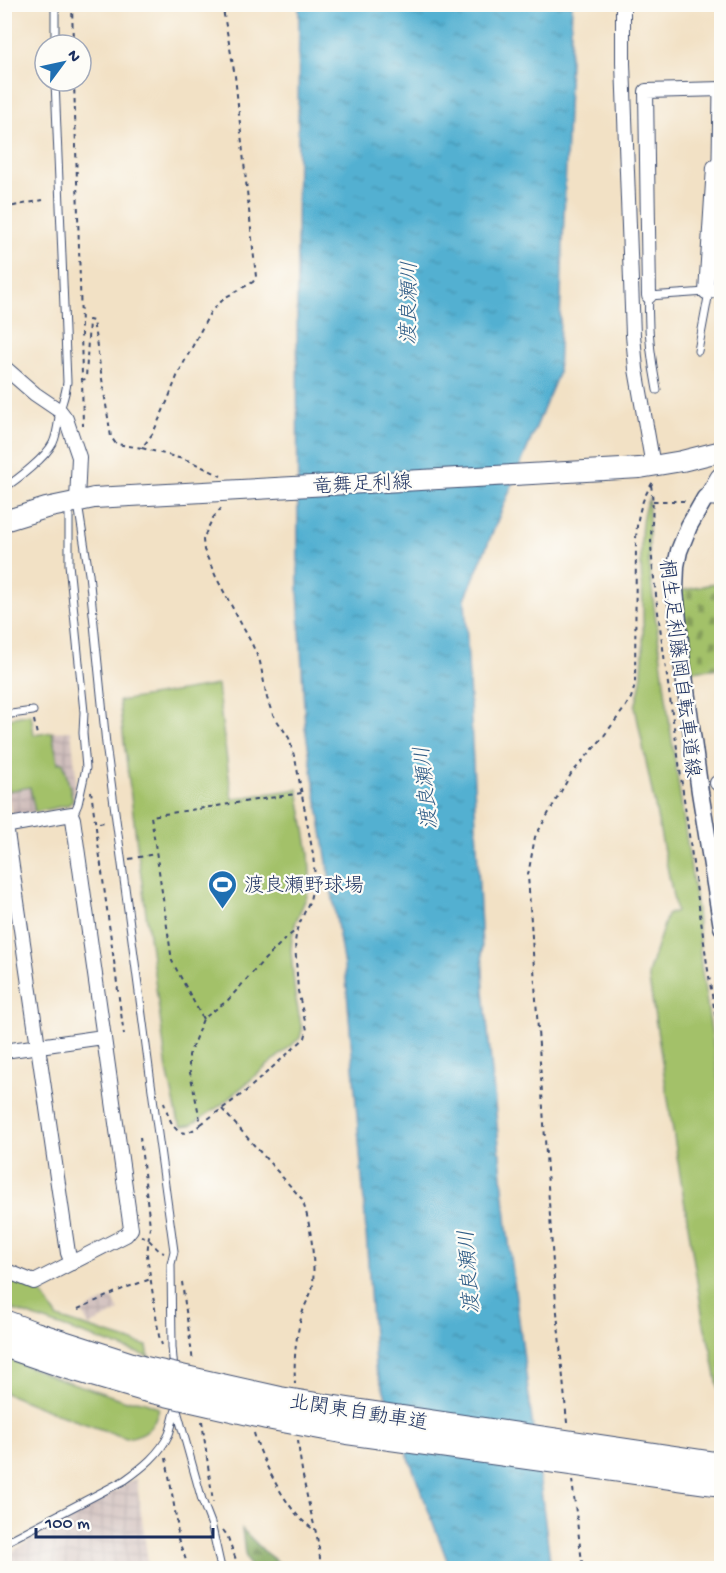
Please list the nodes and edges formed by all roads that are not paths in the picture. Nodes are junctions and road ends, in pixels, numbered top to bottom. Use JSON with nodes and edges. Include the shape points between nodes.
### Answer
{"nodes":[{"id":1,"x":55,"y":4,"type":"edge"},
{"id":2,"x":622,"y":4,"type":"edge"},
{"id":3,"x":55,"y":33,"type":"edge"},
{"id":4,"x":719,"y":89,"type":"edge"},
{"id":5,"x":55,"y":93,"type":"edge"},
{"id":6,"x":714,"y":167,"type":"joint"},
{"id":7,"x":712,"y":291,"type":"edge"},
{"id":8,"x":649,"y":296,"type":"junction"},
{"id":9,"x":698,"y":351,"type":"dead end"},
{"id":10,"x":4,"y":367,"type":"edge"},
{"id":11,"x":657,"y":390,"type":"dead end"},
{"id":12,"x":60,"y":411,"type":"junction"},
{"id":13,"x":722,"y":451,"type":"edge"},
{"id":14,"x":647,"y":467,"type":"junction"},
{"id":15,"x":720,"y":472,"type":"edge"},
{"id":16,"x":4,"y":488,"type":"edge"},
{"id":17,"x":86,"y":499,"type":"junction"},
{"id":18,"x":707,"y":499,"type":"edge"},
{"id":19,"x":4,"y":521,"type":"edge"},
{"id":20,"x":33,"y":711,"type":"road end"},
{"id":21,"x":4,"y":715,"type":"edge"},
{"id":22,"x":4,"y":812,"type":"edge"},
{"id":23,"x":71,"y":814,"type":"junction"},
{"id":24,"x":6,"y":826,"type":"edge"},
{"id":25,"x":722,"y":927,"type":"edge"},
{"id":26,"x":104,"y":1038,"type":"junction"},
{"id":27,"x":38,"y":1046,"type":"junction"},
{"id":28,"x":4,"y":1051,"type":"edge"},
{"id":29,"x":72,"y":1263,"type":"junction"},
{"id":30,"x":4,"y":1270,"type":"edge"},
{"id":31,"x":4,"y":1322,"type":"edge"},
{"id":32,"x":4,"y":1345,"type":"edge"},
{"id":33,"x":143,"y":1378,"type":"junction"},
{"id":34,"x":176,"y":1407,"type":"junction"},
{"id":35,"x":722,"y":1465,"type":"edge"},
{"id":36,"x":722,"y":1484,"type":"edge"},
{"id":37,"x":4,"y":1543,"type":"edge"},
{"id":38,"x":220,"y":1569,"type":"edge"}],
"edges":[{"from":1,"to":3,"type":"lane"},
{"from":2,"to":14,"type":"street","via":[[633,335]]},
{"from":4,"to":6,"type":"lane"},
{"from":4,"to":8,"type":"street","via":[[646,91]]},
{"from":5,"to":12,"type":"lane","via":[[67,382]]},
{"from":6,"to":7,"type":"street"},
{"from":7,"to":8,"type":"lane"},
{"from":7,"to":9,"type":"lane"},
{"from":8,"to":11,"type":"lane","via":[[651,358]]},
{"from":10,"to":12,"type":"street"},
{"from":12,"to":16,"type":"lane","via":[[56,436],[47,451]]},
{"from":12,"to":17,"type":"street","via":[[79,457]]},
{"from":13,"to":14,"type":"main road","name":"竜舞足利線"},
{"from":14,"to":17,"type":"main road","name":"竜舞足利線","bridge":true},
{"from":15,"to":18,"type":"street"},
{"from":17,"to":19,"type":"main road","name":"竜舞足利線"},
{"from":17,"to":23,"type":"lane","via":[[69,511],[69,564],[84,706],[86,768],[78,804]]},
{"from":17,"to":34,"type":"lane","via":[[89,574],[106,744],[174,1251],[172,1347]]},
{"from":18,"to":25,"type":"street","via":[[689,526],[674,578]]},
{"from":20,"to":21,"type":"lane"},
{"from":22,"to":24,"type":"street"},
{"from":23,"to":24,"type":"street"},
{"from":23,"to":26,"type":"street"},
{"from":24,"to":27,"type":"street"},
{"from":26,"to":27,"type":"street"},
{"from":26,"to":29,"type":"street","via":[[129,1232]]},
{"from":27,"to":28,"type":"street"},
{"from":27,"to":29,"type":"street"},
{"from":29,"to":30,"type":"street","via":[[34,1282]]},
{"from":31,"to":33,"type":"highway","name":"北関東自動車道"},
{"from":32,"to":33,"type":"highway","name":"北関東自動車道","via":[[65,1366]]},
{"from":33,"to":35,"type":"highway","name":"北関東自動車道","bridge":true},
{"from":33,"to":36,"type":"highway","name":"北関東自動車道","bridge":true,"via":[[267,1417],[347,1432]]},
{"from":34,"to":37,"type":"lane","via":[[169,1434],[141,1468]]},
{"from":34,"to":38,"type":"lane","via":[[211,1523]]}]}
